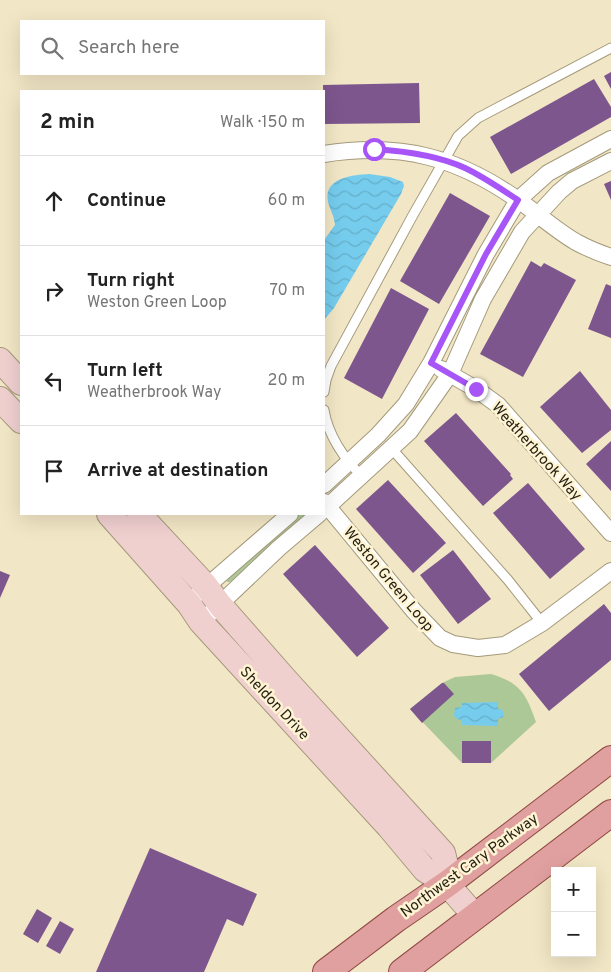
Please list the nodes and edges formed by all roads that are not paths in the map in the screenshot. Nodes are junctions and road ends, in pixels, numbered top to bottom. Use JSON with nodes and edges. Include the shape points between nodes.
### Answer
{"nodes":[{"id":1,"x":611,"y":48,"type":"edge"},
{"id":2,"x":611,"y":139,"type":"edge"},
{"id":3,"x":325,"y":154,"type":"edge"},
{"id":4,"x":444,"y":160,"type":"junction"},
{"id":5,"x":611,"y":161,"type":"edge"},
{"id":6,"x":518,"y":200,"type":"junction"},
{"id":7,"x":538,"y":214,"type":"junction"},
{"id":8,"x":611,"y":257,"type":"edge"},
{"id":9,"x":0,"y":360,"type":"edge"},
{"id":10,"x":431,"y":363,"type":"junction"},
{"id":11,"x":450,"y":374,"type":"junction"},
{"id":12,"x":20,"y":382,"type":"edge"},
{"id":13,"x":325,"y":386,"type":"edge"},
{"id":14,"x":0,"y":399,"type":"edge"},
{"id":15,"x":325,"y":414,"type":"edge"},
{"id":16,"x":20,"y":420,"type":"edge"},
{"id":17,"x":392,"y":449,"type":"junction"},
{"id":18,"x":349,"y":463,"type":"junction"},
{"id":19,"x":362,"y":476,"type":"junction"},
{"id":20,"x":325,"y":484,"type":"edge"},
{"id":21,"x":325,"y":507,"type":"edge"},
{"id":22,"x":325,"y":509,"type":"edge"},
{"id":23,"x":110,"y":515,"type":"edge"},
{"id":24,"x":140,"y":515,"type":"edge"},
{"id":25,"x":289,"y":515,"type":"edge"},
{"id":26,"x":316,"y":515,"type":"edge"},
{"id":27,"x":611,"y":534,"type":"edge"},
{"id":28,"x":611,"y":570,"type":"edge"},
{"id":29,"x":206,"y":586,"type":"junction"},
{"id":30,"x":220,"y":605,"type":"junction"},
{"id":31,"x":195,"y":613,"type":"junction"},
{"id":32,"x":542,"y":623,"type":"junction"},
{"id":33,"x":611,"y":759,"type":"edge"},
{"id":34,"x":611,"y":814,"type":"edge"},
{"id":35,"x":447,"y":884,"type":"junction"},
{"id":36,"x":475,"y":916,"type":"junction"},
{"id":37,"x":326,"y":972,"type":"edge"},
{"id":38,"x":402,"y":972,"type":"edge"}],
"edges":[{"from":1,"to":4,"type":"lane","via":[[478,118],[458,136]]},
{"from":2,"to":6,"type":"street","via":[[548,173]]},
{"from":3,"to":4,"type":"street","via":[[398,150]]},
{"from":4,"to":6,"type":"street","via":[[484,178]]},
{"from":4,"to":13,"type":"lane","via":[[331,366]]},
{"from":5,"to":7,"type":"street","via":[[572,181]]},
{"from":6,"to":7,"type":"street"},
{"from":6,"to":10,"type":"street","via":[[486,254]]},
{"from":7,"to":8,"type":"street","via":[[576,242]]},
{"from":7,"to":11,"type":"street","via":[[522,232],[483,298]]},
{"from":9,"to":12,"type":"street"},
{"from":10,"to":11,"type":"street","name":"Weatherbrook Way"},
{"from":10,"to":18,"type":"street","via":[[406,404]]},
{"from":11,"to":17,"type":"street","via":[[410,431]]},
{"from":11,"to":27,"type":"street","name":"Weatherbrook Way","via":[[498,405]]},
{"from":14,"to":16,"type":"street"},
{"from":15,"to":18,"type":"lane","via":[[329,430]]},
{"from":17,"to":19,"type":"street"},
{"from":17,"to":32,"type":"lane"},
{"from":18,"to":19,"type":"lane"},
{"from":18,"to":20,"type":"street"},
{"from":19,"to":21,"type":"street"},
{"from":22,"to":32,"type":"street","name":"Weston Green Loop","via":[[440,638],[466,647],[491,648],[511,643]]},
{"from":23,"to":31,"type":"street","name":"Sheldon Drive"},
{"from":24,"to":29,"type":"street","name":"Sheldon Drive"},
{"from":25,"to":29,"type":"street"},
{"from":26,"to":30,"type":"street"},
{"from":28,"to":32,"type":"street","name":"Weston Green Loop"},
{"from":29,"to":30,"type":"street","name":"Sheldon Drive"},
{"from":29,"to":31,"type":"street"},
{"from":30,"to":31,"type":"street"},
{"from":30,"to":35,"type":"street","name":"Sheldon Drive","via":[[443,853]]},
{"from":31,"to":35,"type":"street","name":"Sheldon Drive","via":[[425,870]]},
{"from":33,"to":35,"type":"main road","name":"Northwest Cary Parkway"},
{"from":34,"to":36,"type":"main road"},
{"from":35,"to":36,"type":"street","name":"Sheldon Drive"},
{"from":35,"to":37,"type":"main road","name":"Northwest Cary Parkway"},
{"from":36,"to":38,"type":"main road"}]}
